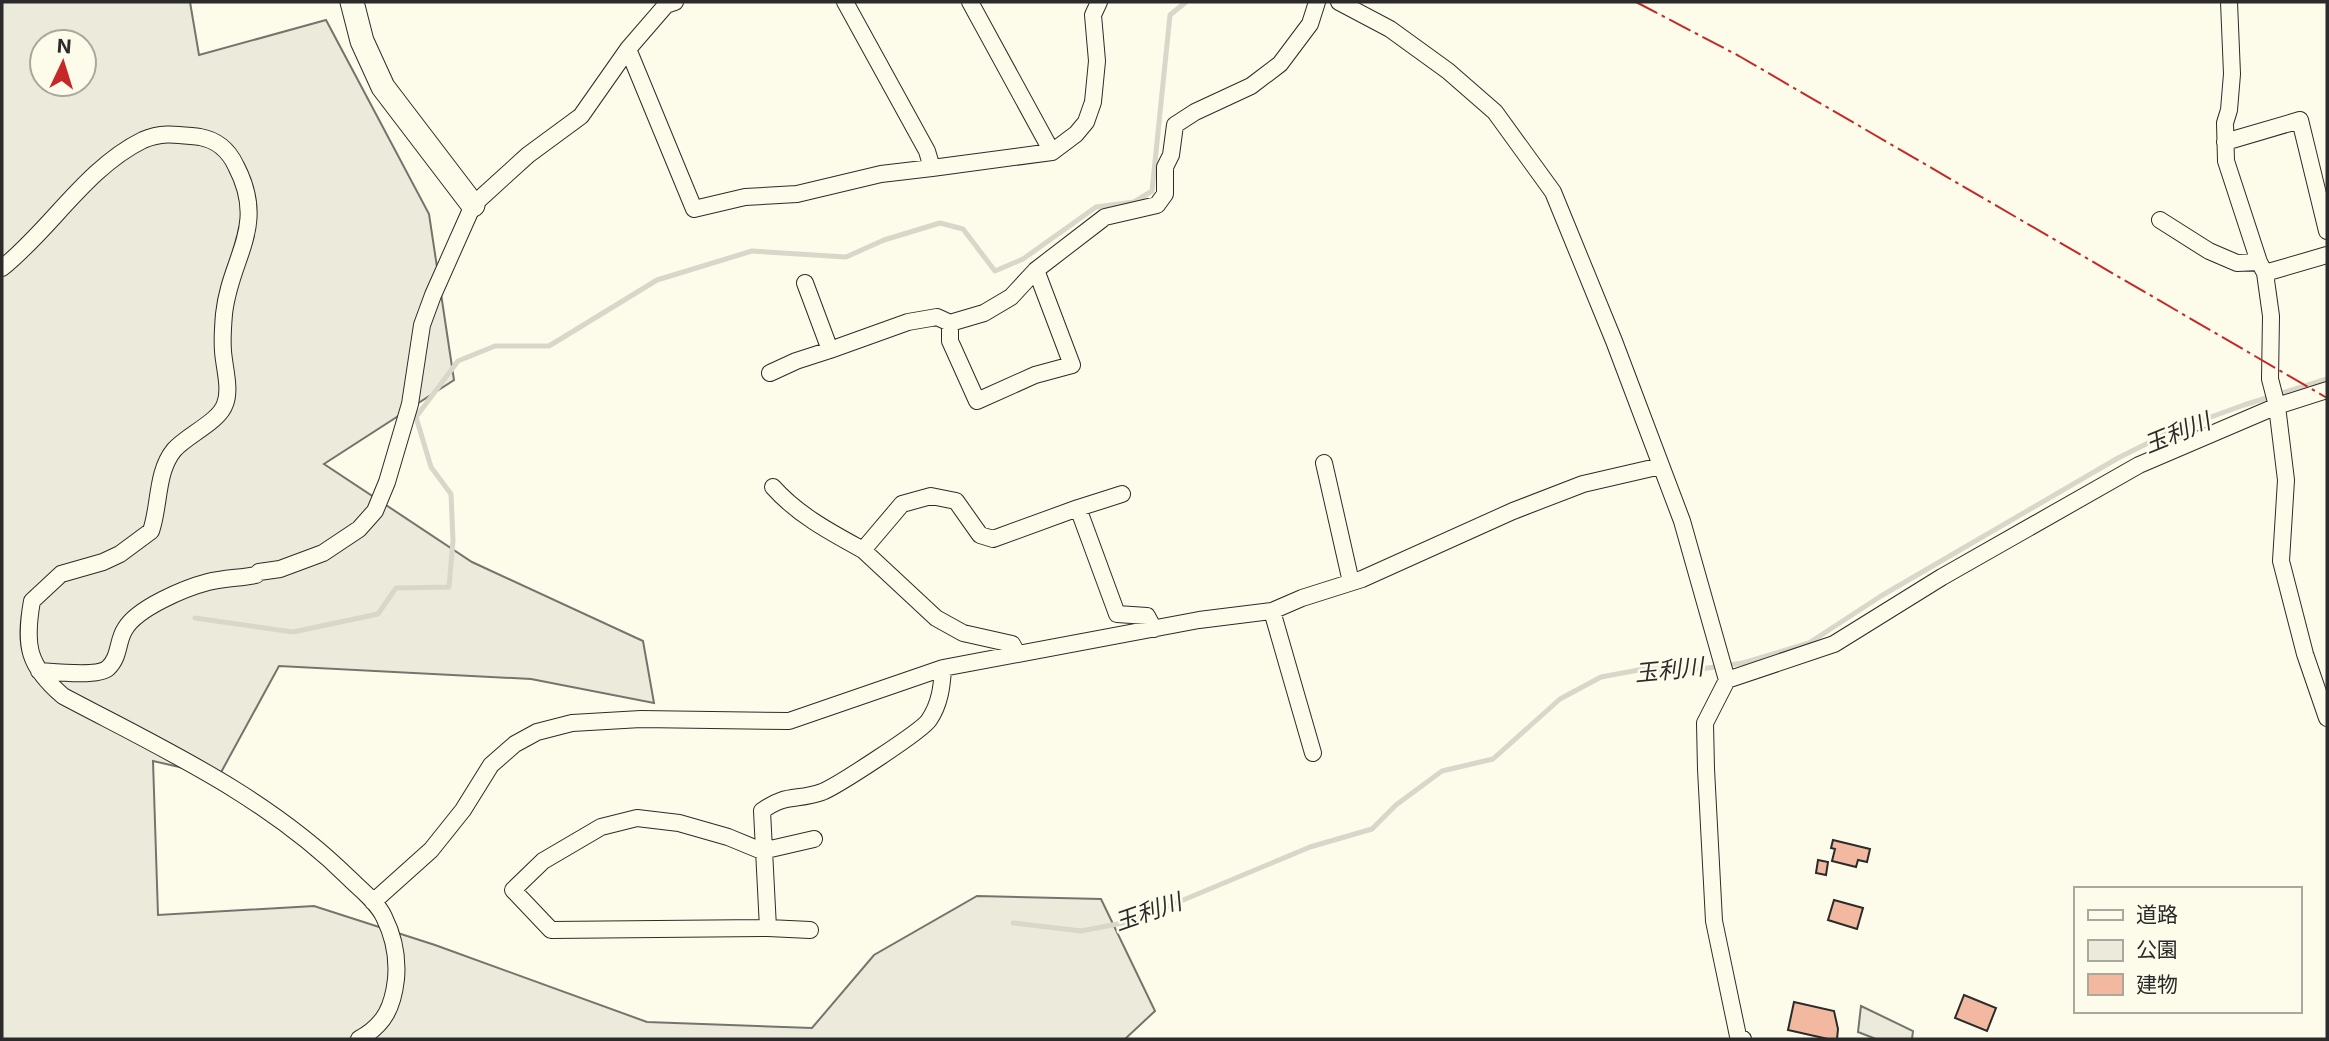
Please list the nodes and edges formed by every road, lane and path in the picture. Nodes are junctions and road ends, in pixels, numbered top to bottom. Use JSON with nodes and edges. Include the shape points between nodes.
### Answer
{"nodes":[{"id":1,"x":352,"y":2,"type":"edge"},
{"id":2,"x":675,"y":2,"type":"edge"},
{"id":3,"x":845,"y":2,"type":"edge"},
{"id":4,"x":970,"y":2,"type":"edge"},
{"id":5,"x":1317,"y":2,"type":"edge"},
{"id":6,"x":1339,"y":2,"type":"edge"},
{"id":7,"x":2229,"y":2,"type":"edge"},
{"id":8,"x":1093,"y":6,"type":"edge"},
{"id":9,"x":628,"y":49,"type":"junction"},
{"id":10,"x":2225,"y":142,"type":"junction"},
{"id":11,"x":1052,"y":152,"type":"junction"},
{"id":12,"x":932,"y":167,"type":"junction"},
{"id":13,"x":473,"y":205,"type":"junction"},
{"id":14,"x":2160,"y":220,"type":"dead end"},
{"id":15,"x":2327,"y":231,"type":"edge"},
{"id":16,"x":2327,"y":255,"type":"edge"},
{"id":17,"x":2262,"y":267,"type":"junction"},
{"id":18,"x":2,"y":268,"type":"edge"},
{"id":19,"x":1036,"y":270,"type":"junction"},
{"id":20,"x":804,"y":283,"type":"dead end"},
{"id":21,"x":950,"y":323,"type":"junction"},
{"id":22,"x":830,"y":350,"type":"junction"},
{"id":23,"x":770,"y":373,"type":"dead end"},
{"id":24,"x":2327,"y":390,"type":"edge"},
{"id":25,"x":2277,"y":406,"type":"junction"},
{"id":26,"x":1325,"y":463,"type":"dead end"},
{"id":27,"x":1661,"y":466,"type":"junction"},
{"id":28,"x":774,"y":487,"type":"dead end"},
{"id":29,"x":1122,"y":494,"type":"dead end"},
{"id":30,"x":1078,"y":508,"type":"junction"},
{"id":31,"x":863,"y":550,"type":"junction"},
{"id":32,"x":1351,"y":582,"type":"junction"},
{"id":33,"x":1272,"y":611,"type":"junction"},
{"id":34,"x":1154,"y":629,"type":"junction"},
{"id":35,"x":1017,"y":653,"type":"junction"},
{"id":36,"x":943,"y":668,"type":"junction"},
{"id":37,"x":39,"y":671,"type":"junction"},
{"id":38,"x":1727,"y":680,"type":"junction"},
{"id":39,"x":2327,"y":718,"type":"edge"},
{"id":40,"x":1313,"y":753,"type":"dead end"},
{"id":41,"x":814,"y":839,"type":"dead end"},
{"id":42,"x":762,"y":851,"type":"junction"},
{"id":43,"x":373,"y":902,"type":"junction"},
{"id":44,"x":768,"y":928,"type":"junction"},
{"id":45,"x":810,"y":930,"type":"dead end"},
{"id":46,"x":359,"y":1039,"type":"edge"},
{"id":47,"x":1743,"y":1039,"type":"edge"}],
"edges":[{"from":1,"to":13,"type":"street","via":[[362,41],[383,87]]},
{"from":2,"to":9,"type":"street","via":[[666,5]]},
{"from":3,"to":12,"type":"street"},
{"from":4,"to":11,"type":"street"},
{"from":5,"to":19,"type":"street","via":[[1310,24],[1280,64],[1251,86],[1175,125],[1165,167],[1165,194],[1157,205],[1105,218]]},
{"from":6,"to":27,"type":"street","via":[[1391,29],[1495,112],[1553,192]]},
{"from":7,"to":10,"type":"street","via":[[2232,74]]},
{"from":8,"to":11,"type":"street","via":[[1097,61],[1093,102],[1086,122]]},
{"from":9,"to":12,"type":"street","via":[[694,209]]},
{"from":9,"to":13,"type":"street","via":[[581,116],[528,155]]},
{"from":10,"to":15,"type":"street","via":[[2300,120]]},
{"from":10,"to":17,"type":"street","via":[[2226,161]]},
{"from":11,"to":12,"type":"street"},
{"from":13,"to":37,"type":"street","via":[[422,325],[410,404],[375,511],[323,553],[280,569],[208,582],[166,598],[132,619],[123,631],[117,654],[108,668],[98,673]]},
{"from":14,"to":17,"type":"street","via":[[2209,251]]},
{"from":16,"to":17,"type":"street"},
{"from":17,"to":25,"type":"street","via":[[2271,316],[2270,379]]},
{"from":18,"to":37,"type":"street","via":[[112,159],[144,139],[167,133],[212,139],[231,156],[243,179],[247,236],[226,296],[222,348],[226,404],[173,451],[163,471],[151,531],[120,554],[61,574],[32,601],[30,656]]},
{"from":19,"to":21,"type":"street","via":[[1011,297],[984,313]]},
{"from":19,"to":21,"type":"street","via":[[1072,365],[1035,375],[976,401],[950,341]]},
{"from":20,"to":22,"type":"street"},
{"from":21,"to":22,"type":"street","via":[[937,317],[908,322]]},
{"from":22,"to":23,"type":"street"},
{"from":24,"to":25,"type":"street"},
{"from":25,"to":38,"type":"street","via":[[2139,465],[1834,644]]},
{"from":25,"to":39,"type":"street","via":[[2286,480],[2281,561]]},
{"from":26,"to":32,"type":"street"},
{"from":27,"to":32,"type":"street","via":[[1583,484]]},
{"from":27,"to":38,"type":"street","via":[[1682,521]]},
{"from":28,"to":31,"type":"street","via":[[812,521]]},
{"from":29,"to":30,"type":"street"},
{"from":30,"to":31,"type":"street","via":[[993,539],[980,535],[956,501],[932,496],[902,504]]},
{"from":30,"to":34,"type":"street","via":[[1117,614],[1147,616]]},
{"from":31,"to":35,"type":"street","via":[[936,618],[963,633],[1012,644]]},
{"from":32,"to":33,"type":"street"},
{"from":33,"to":34,"type":"street"},
{"from":33,"to":40,"type":"street"},
{"from":34,"to":35,"type":"street"},
{"from":35,"to":36,"type":"street"},
{"from":36,"to":42,"type":"street","via":[[942,693],[929,722],[822,792],[777,800],[762,811]]},
{"from":36,"to":43,"type":"street","via":[[789,721],[641,719],[572,723],[537,732],[514,744],[491,765],[431,850]]},
{"from":37,"to":43,"type":"street","via":[[63,696],[270,810]]},
{"from":38,"to":47,"type":"street","via":[[1704,723],[1706,769],[1714,921],[1734,1023]]},
{"from":41,"to":42,"type":"street"},
{"from":42,"to":44,"type":"street"},
{"from":42,"to":44,"type":"street","via":[[728,836],[637,818],[601,827],[566,847],[543,861],[513,890],[551,930]]},
{"from":43,"to":46,"type":"street","via":[[384,916],[397,956],[394,1000],[387,1014]]},
{"from":44,"to":45,"type":"street"}]}
